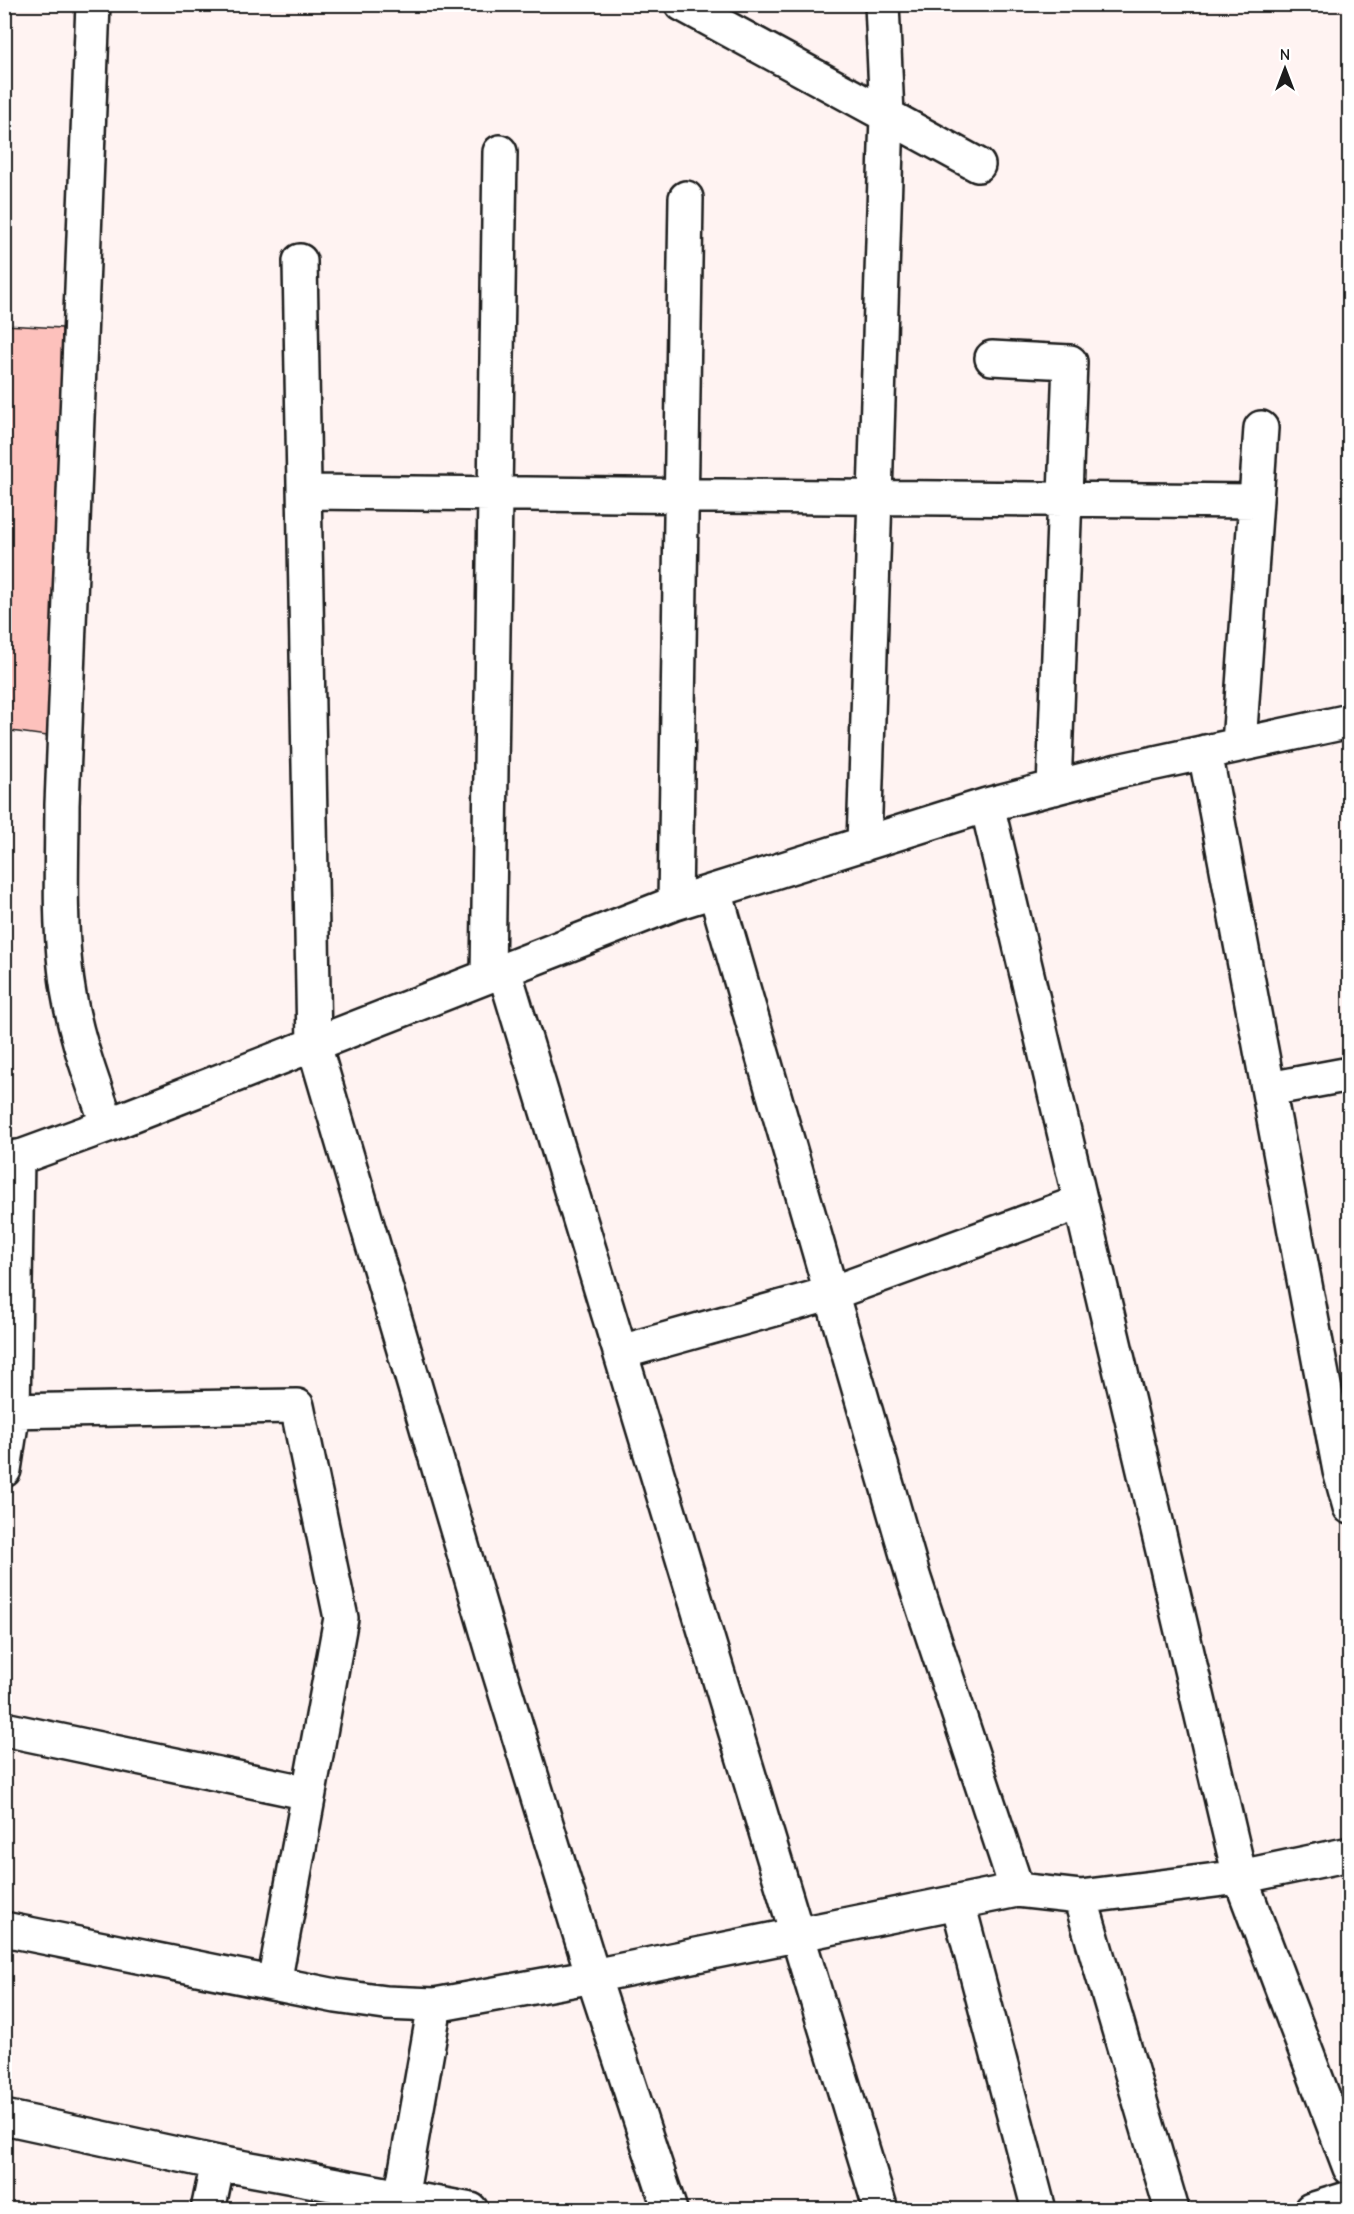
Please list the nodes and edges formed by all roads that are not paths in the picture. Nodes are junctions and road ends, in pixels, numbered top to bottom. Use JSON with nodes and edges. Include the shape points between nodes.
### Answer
{"nodes":[{"id":1,"x":93,"y":4,"type":"edge"},
{"id":2,"x":882,"y":4,"type":"edge"},
{"id":3,"x":686,"y":5,"type":"edge"},
{"id":4,"x":887,"y":115,"type":"junction"},
{"id":5,"x":500,"y":152,"type":"dead end"},
{"id":6,"x":978,"y":165,"type":"dead end"},
{"id":7,"x":686,"y":198,"type":"dead end"},
{"id":8,"x":300,"y":261,"type":"dead end"},
{"id":9,"x":992,"y":358,"type":"dead end"},
{"id":10,"x":1261,"y":428,"type":"dead end"},
{"id":11,"x":304,"y":492,"type":"junction"},
{"id":12,"x":495,"y":493,"type":"junction"},
{"id":13,"x":681,"y":495,"type":"junction"},
{"id":14,"x":875,"y":497,"type":"junction"},
{"id":15,"x":1065,"y":499,"type":"junction"},
{"id":16,"x":1256,"y":501,"type":"junction"},
{"id":17,"x":1350,"y":720,"type":"edge"},
{"id":18,"x":1239,"y":744,"type":"junction"},
{"id":19,"x":1205,"y":752,"type":"junction"},
{"id":20,"x":1054,"y":788,"type":"junction"},
{"id":21,"x":987,"y":805,"type":"junction"},
{"id":22,"x":864,"y":844,"type":"junction"},
{"id":23,"x":715,"y":891,"type":"junction"},
{"id":24,"x":675,"y":903,"type":"junction"},
{"id":25,"x":496,"y":973,"type":"junction"},
{"id":26,"x":314,"y":1045,"type":"junction"},
{"id":27,"x":1350,"y":1074,"type":"edge"},
{"id":28,"x":1269,"y":1089,"type":"junction"},
{"id":29,"x":108,"y":1125,"type":"junction"},
{"id":30,"x":11,"y":1160,"type":"edge"},
{"id":31,"x":1081,"y":1202,"type":"junction"},
{"id":32,"x":832,"y":1293,"type":"junction"},
{"id":33,"x":621,"y":1352,"type":"junction"},
{"id":34,"x":9,"y":1411,"type":"edge"},
{"id":35,"x":4,"y":1470,"type":"edge"},
{"id":36,"x":1345,"y":1470,"type":"edge"},
{"id":37,"x":1350,"y":1507,"type":"edge"},
{"id":38,"x":4,"y":1729,"type":"edge"},
{"id":39,"x":309,"y":1793,"type":"junction"},
{"id":40,"x":1350,"y":1854,"type":"edge"},
{"id":41,"x":1240,"y":1877,"type":"junction"},
{"id":42,"x":1017,"y":1890,"type":"junction"},
{"id":43,"x":1080,"y":1897,"type":"junction"},
{"id":44,"x":958,"y":1903,"type":"junction"},
{"id":45,"x":4,"y":1929,"type":"edge"},
{"id":46,"x":797,"y":1935,"type":"junction"},
{"id":47,"x":593,"y":1976,"type":"junction"},
{"id":48,"x":274,"y":1983,"type":"junction"},
{"id":49,"x":435,"y":2005,"type":"junction"},
{"id":50,"x":4,"y":2117,"type":"edge"},
{"id":51,"x":218,"y":2163,"type":"junction"},
{"id":52,"x":1350,"y":2168,"type":"edge"},
{"id":53,"x":1350,"y":2198,"type":"edge"},
{"id":54,"x":400,"y":2203,"type":"edge"},
{"id":55,"x":208,"y":2210,"type":"edge"},
{"id":56,"x":471,"y":2210,"type":"edge"},
{"id":57,"x":670,"y":2210,"type":"edge"},
{"id":58,"x":881,"y":2210,"type":"edge"},
{"id":59,"x":1039,"y":2210,"type":"edge"},
{"id":60,"x":1172,"y":2210,"type":"edge"},
{"id":61,"x":1311,"y":2210,"type":"edge"}],
"edges":[{"from":1,"to":29,"type":"street","via":[[61,886],[64,967],[82,1053]]},
{"from":2,"to":4,"type":"street"},
{"from":3,"to":4,"type":"street"},
{"from":4,"to":6,"type":"street"},
{"from":4,"to":14,"type":"street"},
{"from":5,"to":12,"type":"street"},
{"from":7,"to":13,"type":"street"},
{"from":8,"to":11,"type":"street"},
{"from":9,"to":15,"type":"street","via":[[1070,362]]},
{"from":10,"to":16,"type":"street"},
{"from":11,"to":12,"type":"street"},
{"from":11,"to":26,"type":"street"},
{"from":12,"to":13,"type":"street"},
{"from":12,"to":25,"type":"street"},
{"from":13,"to":14,"type":"street"},
{"from":13,"to":24,"type":"street"},
{"from":14,"to":15,"type":"street"},
{"from":14,"to":22,"type":"street"},
{"from":15,"to":16,"type":"street"},
{"from":15,"to":20,"type":"street"},
{"from":16,"to":18,"type":"street"},
{"from":17,"to":18,"type":"street"},
{"from":18,"to":19,"type":"street"},
{"from":19,"to":20,"type":"street"},
{"from":19,"to":28,"type":"street"},
{"from":20,"to":21,"type":"street"},
{"from":21,"to":22,"type":"street"},
{"from":21,"to":31,"type":"street"},
{"from":22,"to":23,"type":"street"},
{"from":23,"to":24,"type":"street"},
{"from":23,"to":32,"type":"street"},
{"from":24,"to":25,"type":"street"},
{"from":25,"to":26,"type":"street"},
{"from":25,"to":33,"type":"street"},
{"from":26,"to":29,"type":"street"},
{"from":26,"to":47,"type":"street"},
{"from":27,"to":28,"type":"street"},
{"from":28,"to":36,"type":"street"},
{"from":29,"to":30,"type":"street"},
{"from":30,"to":34,"type":"street"},
{"from":31,"to":32,"type":"street"},
{"from":31,"to":41,"type":"street"},
{"from":32,"to":33,"type":"street"},
{"from":32,"to":42,"type":"street","via":[[914,1579]]},
{"from":33,"to":46,"type":"street"},
{"from":34,"to":35,"type":"street"},
{"from":34,"to":39,"type":"street","via":[[297,1406],[341,1618]]},
{"from":36,"to":37,"type":"street"},
{"from":38,"to":39,"type":"street"},
{"from":39,"to":48,"type":"street"},
{"from":40,"to":41,"type":"street"},
{"from":41,"to":43,"type":"street"},
{"from":41,"to":52,"type":"street"},
{"from":42,"to":43,"type":"street"},
{"from":42,"to":44,"type":"street"},
{"from":43,"to":60,"type":"street"},
{"from":44,"to":46,"type":"street"},
{"from":44,"to":59,"type":"street"},
{"from":45,"to":48,"type":"street"},
{"from":46,"to":47,"type":"street"},
{"from":46,"to":58,"type":"street"},
{"from":47,"to":49,"type":"street"},
{"from":47,"to":57,"type":"street"},
{"from":48,"to":49,"type":"street","via":[[385,2003]]},
{"from":49,"to":54,"type":"street"},
{"from":50,"to":51,"type":"street"},
{"from":51,"to":54,"type":"street"},
{"from":51,"to":55,"type":"street"},
{"from":53,"to":61,"type":"street"},
{"from":54,"to":56,"type":"street"}]}
